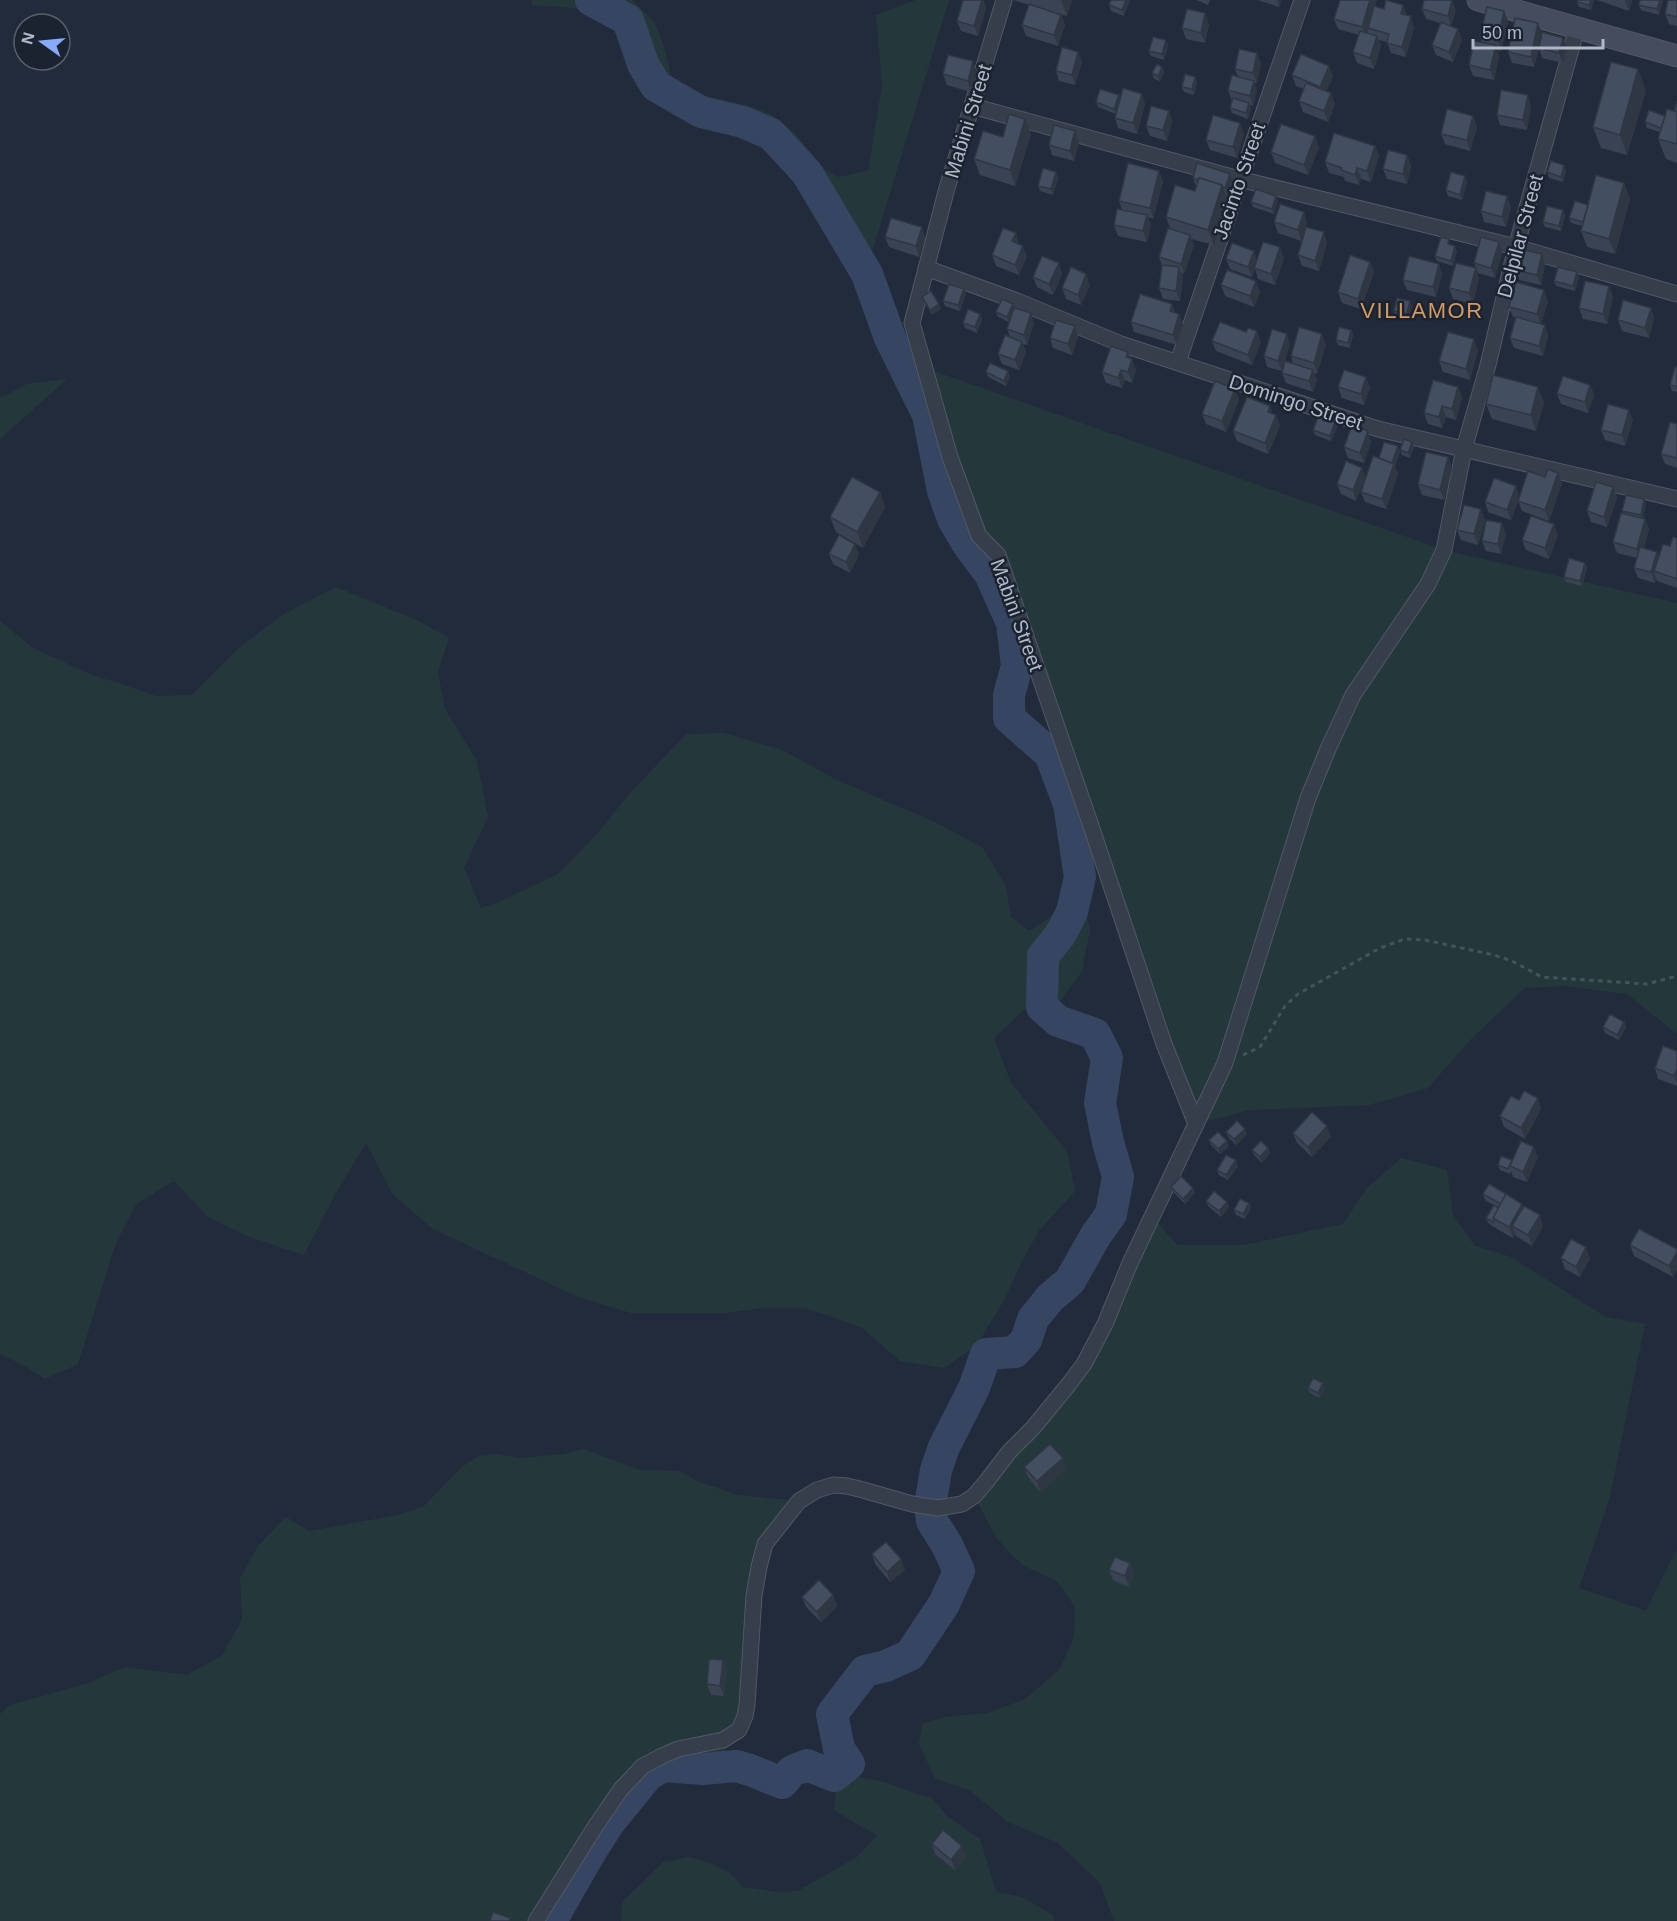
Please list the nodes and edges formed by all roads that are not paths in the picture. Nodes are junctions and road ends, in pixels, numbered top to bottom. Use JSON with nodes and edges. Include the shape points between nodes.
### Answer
{"nodes":[{"id":1,"x":1004,"y":0,"type":"edge"},
{"id":2,"x":1302,"y":0,"type":"edge"},
{"id":3,"x":1478,"y":0,"type":"edge"},
{"id":4,"x":1576,"y":28,"type":"junction"},
{"id":5,"x":1677,"y":56,"type":"edge"},
{"id":6,"x":972,"y":106,"type":"junction"},
{"id":7,"x":1239,"y":179,"type":"junction"},
{"id":8,"x":1516,"y":248,"type":"junction"},
{"id":9,"x":926,"y":268,"type":"junction"},
{"id":10,"x":1677,"y":294,"type":"edge"},
{"id":11,"x":1178,"y":362,"type":"junction"},
{"id":12,"x":1464,"y":449,"type":"junction"},
{"id":13,"x":1677,"y":499,"type":"edge"},
{"id":14,"x":1196,"y":1124,"type":"junction"},
{"id":15,"x":536,"y":1921,"type":"edge"}],
"edges":[{"from":1,"to":6,"type":"street","name":"Mabini Street"},
{"from":2,"to":7,"type":"street","name":"Jacinto Street"},
{"from":3,"to":4,"type":"main road"},
{"from":4,"to":5,"type":"main road"},
{"from":4,"to":8,"type":"street","name":"Delpilar Street"},
{"from":6,"to":7,"type":"street"},
{"from":6,"to":9,"type":"street","name":"Mabini Street"},
{"from":7,"to":8,"type":"street"},
{"from":7,"to":11,"type":"street","name":"Jacinto Street"},
{"from":8,"to":10,"type":"street"},
{"from":8,"to":12,"type":"street","name":"Delpilar Street"},
{"from":9,"to":11,"type":"street","name":"Domingo Street"},
{"from":9,"to":14,"type":"street","name":"Mabini Street","via":[[912,323],[950,457],[979,536],[998,555],[1164,1044]]},
{"from":11,"to":12,"type":"street","name":"Domingo Street","via":[[1378,429]]},
{"from":12,"to":13,"type":"street","name":"Domingo Street"},
{"from":12,"to":14,"type":"street","name":"Delpilar Street","via":[[1444,550],[1428,584],[1353,695],[1328,749],[1308,798],[1225,1063]]},
{"from":14,"to":15,"type":"street","name":"Delpilar Street","via":[[1105,1324],[1083,1364],[1033,1428],[974,1496],[962,1504],[938,1508],[833,1485],[799,1501],[765,1544],[754,1596],[747,1705],[739,1730],[723,1740],[678,1749],[643,1766],[614,1798]]}]}
